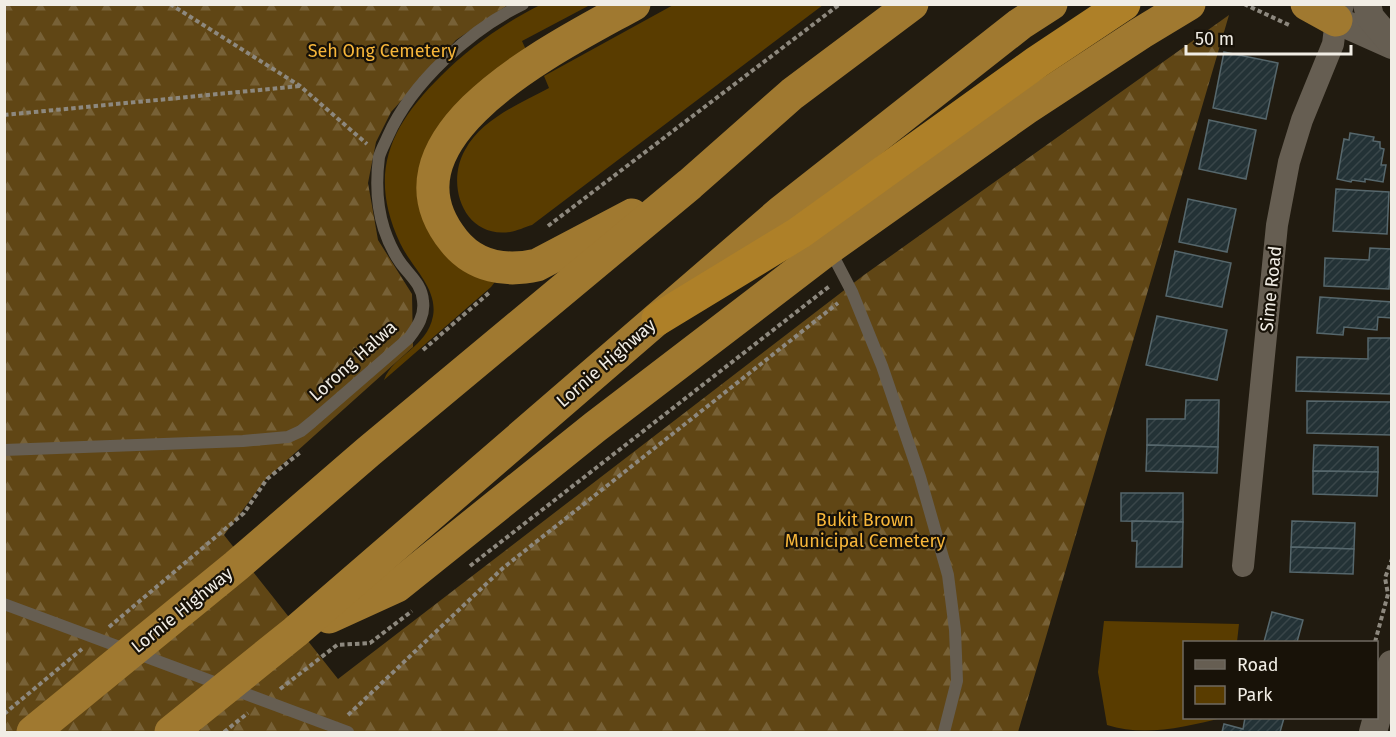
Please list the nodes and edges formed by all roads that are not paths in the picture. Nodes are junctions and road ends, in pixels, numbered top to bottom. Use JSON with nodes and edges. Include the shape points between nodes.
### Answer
{"nodes":[{"id":1,"x":523,"y":4,"type":"edge"},
{"id":2,"x":634,"y":4,"type":"edge"},
{"id":3,"x":912,"y":4,"type":"edge"},
{"id":4,"x":1051,"y":4,"type":"edge"},
{"id":5,"x":1124,"y":4,"type":"edge"},
{"id":6,"x":1189,"y":4,"type":"edge"},
{"id":7,"x":1307,"y":4,"type":"edge"},
{"id":8,"x":1367,"y":4,"type":"edge"},
{"id":9,"x":1338,"y":12,"type":"edge"},
{"id":10,"x":1392,"y":44,"type":"edge"},
{"id":11,"x":690,"y":184,"type":"junction"},
{"id":12,"x":835,"y":258,"type":"junction"},
{"id":13,"x":658,"y":319,"type":"junction"},
{"id":14,"x":4,"y":450,"type":"edge"},
{"id":15,"x":1243,"y":566,"type":"dead end"},
{"id":16,"x":4,"y":604,"type":"edge"},
{"id":17,"x":289,"y":637,"type":"junction"},
{"id":18,"x":1392,"y":664,"type":"edge"},
{"id":19,"x":1378,"y":714,"type":"edge"},
{"id":20,"x":33,"y":732,"type":"edge"},
{"id":21,"x":171,"y":732,"type":"edge"},
{"id":22,"x":348,"y":732,"type":"edge"},
{"id":23,"x":944,"y":732,"type":"edge"}],
"edges":[{"from":1,"to":14,"type":"lane","name":"Lorong Halwa","via":[[450,55],[416,90],[394,121],[380,155],[381,218],[390,246],[418,284],[423,314],[409,338],[301,431],[288,437],[243,441]]},
{"from":2,"to":11,"type":"highway","via":[[543,55],[483,100],[456,129],[438,161],[433,184],[435,203],[443,227],[457,245],[479,262],[522,268],[537,266]]},
{"from":3,"to":11,"type":"highway","name":"Lornie Highway","via":[[792,94]]},
{"from":4,"to":13,"type":"highway","name":"Lornie Highway","via":[[1020,24],[781,212]]},
{"from":5,"to":13,"type":"highway","via":[[799,233]]},
{"from":6,"to":12,"type":"highway","via":[[1025,109]]},
{"from":7,"to":9,"type":"highway"},
{"from":8,"to":10,"type":"street","via":[[1370,18]]},
{"from":9,"to":10,"type":"street"},
{"from":9,"to":15,"type":"street","name":"Sime Road","via":[[1334,44],[1289,162],[1278,225]]},
{"from":11,"to":20,"type":"highway","name":"Lornie Highway"},
{"from":12,"to":17,"type":"highway","via":[[595,427],[397,586]]},
{"from":12,"to":23,"type":"lane","via":[[882,366],[917,466],[948,575],[957,681]]},
{"from":13,"to":17,"type":"highway","name":"Lornie Highway"},
{"from":16,"to":22,"type":"lane"},
{"from":17,"to":21,"type":"highway","name":"Lornie Highway"},
{"from":18,"to":19,"type":"street"}]}
